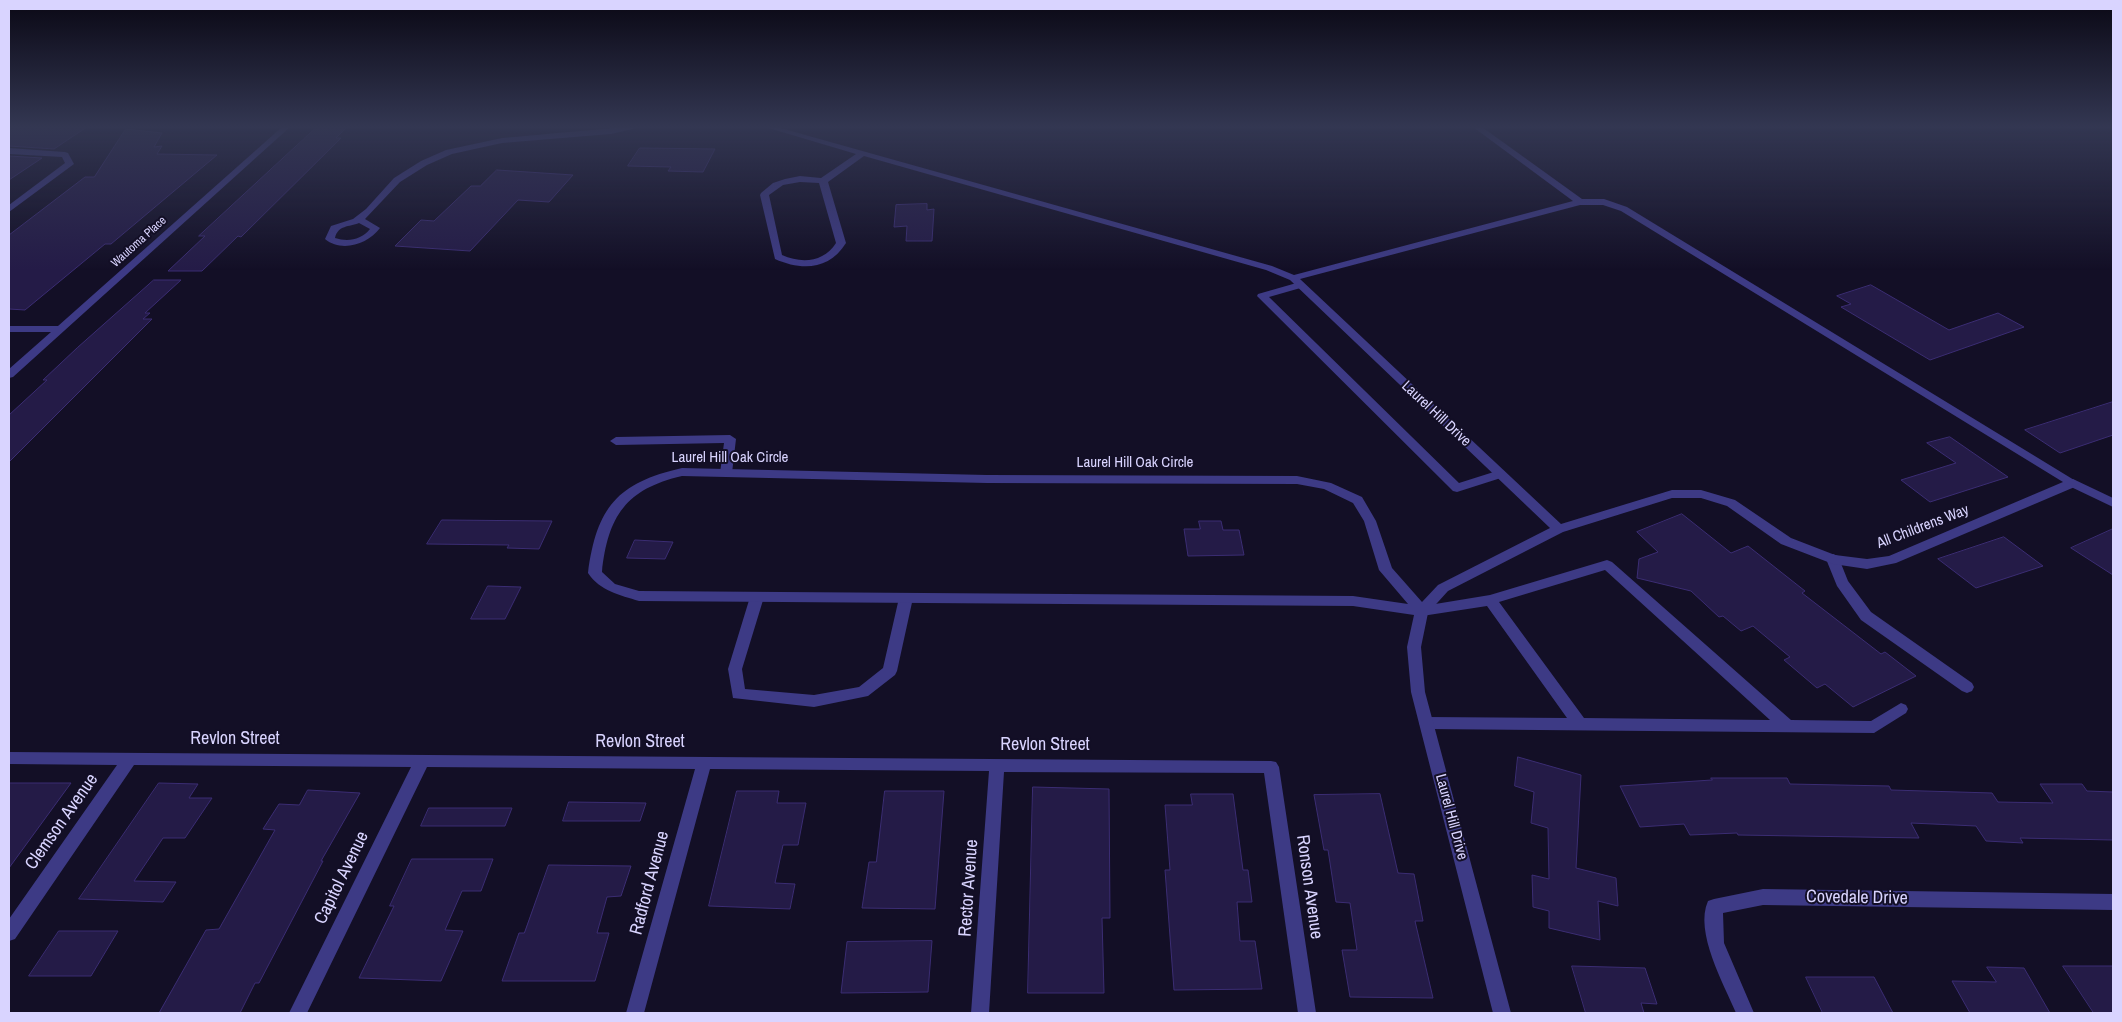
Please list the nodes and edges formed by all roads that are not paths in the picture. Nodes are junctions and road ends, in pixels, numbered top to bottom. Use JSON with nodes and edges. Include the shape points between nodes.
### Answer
{"nodes":[{"id":1,"x":56,"y":175,"type":"edge"},
{"id":2,"x":233,"y":175,"type":"edge"},
{"id":3,"x":406,"y":175,"type":"edge"},
{"id":4,"x":833,"y":175,"type":"edge"},
{"id":5,"x":940,"y":175,"type":"edge"},
{"id":6,"x":1542,"y":175,"type":"edge"},
{"id":7,"x":823,"y":182,"type":"junction"},
{"id":8,"x":1580,"y":202,"type":"junction"},
{"id":9,"x":9,"y":209,"type":"edge"},
{"id":10,"x":360,"y":220,"type":"dead end"},
{"id":11,"x":1297,"y":282,"type":"junction"},
{"id":12,"x":9,"y":329,"type":"edge"},
{"id":13,"x":60,"y":330,"type":"junction"},
{"id":14,"x":9,"y":375,"type":"edge"},
{"id":15,"x":616,"y":441,"type":"dead end"},
{"id":16,"x":726,"y":473,"type":"junction"},
{"id":17,"x":1500,"y":474,"type":"junction"},
{"id":18,"x":2073,"y":483,"type":"junction"},
{"id":19,"x":2113,"y":503,"type":"edge"},
{"id":20,"x":1559,"y":529,"type":"junction"},
{"id":21,"x":1833,"y":559,"type":"junction"},
{"id":22,"x":757,"y":597,"type":"junction"},
{"id":23,"x":906,"y":598,"type":"junction"},
{"id":24,"x":1490,"y":600,"type":"junction"},
{"id":25,"x":1422,"y":611,"type":"junction"},
{"id":26,"x":1967,"y":687,"type":"dead end"},
{"id":27,"x":1901,"y":709,"type":"dead end"},
{"id":28,"x":1426,"y":723,"type":"junction"},
{"id":29,"x":1580,"y":724,"type":"junction"},
{"id":30,"x":1787,"y":726,"type":"junction"},
{"id":31,"x":9,"y":758,"type":"edge"},
{"id":32,"x":130,"y":759,"type":"junction"},
{"id":33,"x":422,"y":761,"type":"junction"},
{"id":34,"x":704,"y":763,"type":"junction"},
{"id":35,"x":997,"y":765,"type":"junction"},
{"id":36,"x":1271,"y":767,"type":"joint"},
{"id":37,"x":2113,"y":902,"type":"edge"},
{"id":38,"x":9,"y":933,"type":"edge"},
{"id":39,"x":298,"y":1013,"type":"edge"},
{"id":40,"x":635,"y":1013,"type":"edge"},
{"id":41,"x":980,"y":1013,"type":"edge"},
{"id":42,"x":1307,"y":1013,"type":"edge"},
{"id":43,"x":1502,"y":1013,"type":"edge"},
{"id":44,"x":1745,"y":1013,"type":"edge"}],
"edges":[{"from":1,"to":9,"type":"street"},
{"from":2,"to":13,"type":"street","name":"Wautoma Place"},
{"from":3,"to":10,"type":"street","via":[[391,185]]},
{"from":4,"to":7,"type":"street"},
{"from":5,"to":11,"type":"street","name":"Laurel Hill Drive","via":[[1269,268]]},
{"from":6,"to":8,"type":"street"},
{"from":7,"to":7,"type":"street","via":[[800,179],[780,182],[764,195],[778,257],[790,263],[823,261],[837,251],[841,243]]},
{"from":8,"to":11,"type":"street"},
{"from":8,"to":18,"type":"street","via":[[1604,202],[1624,209]]},
{"from":11,"to":17,"type":"street","name":"Laurel Hill Drive"},
{"from":11,"to":17,"type":"street","via":[[1262,296],[1457,488]]},
{"from":12,"to":13,"type":"street"},
{"from":13,"to":14,"type":"street","name":"Wautoma Place"},
{"from":15,"to":16,"type":"street","via":[[730,439]]},
{"from":16,"to":22,"type":"street","name":"Laurel Hill Oak Circle","via":[[682,472],[657,476],[630,491],[616,505],[596,548],[595,573],[610,587],[638,596]]},
{"from":16,"to":25,"type":"street","name":"Laurel Hill Oak Circle","via":[[987,479],[1297,480],[1328,486],[1358,500],[1370,521],[1386,570]]},
{"from":17,"to":20,"type":"street","name":"Laurel Hill Drive"},
{"from":18,"to":19,"type":"street"},
{"from":18,"to":21,"type":"street","name":"All Childrens Way","via":[[1890,560],[1867,564]]},
{"from":20,"to":21,"type":"street","name":"All Childrens Way","via":[[1672,494],[1701,494],[1731,503],[1786,540]]},
{"from":20,"to":25,"type":"street","name":"Laurel Hill Drive","via":[[1443,588]]},
{"from":21,"to":26,"type":"street","via":[[1842,583],[1866,616]]},
{"from":22,"to":23,"type":"street","name":"Laurel Hill Oak Circle"},
{"from":22,"to":23,"type":"street","via":[[735,669],[738,694],[814,701],[863,692],[890,671]]},
{"from":23,"to":25,"type":"street","name":"Laurel Hill Oak Circle","via":[[1353,601]]},
{"from":24,"to":25,"type":"street"},
{"from":24,"to":29,"type":"street"},
{"from":24,"to":30,"type":"street","via":[[1608,565]]},
{"from":25,"to":28,"type":"street","name":"Laurel Hill Drive","via":[[1414,647],[1418,692]]},
{"from":27,"to":30,"type":"street","via":[[1874,727]]},
{"from":28,"to":29,"type":"street"},
{"from":28,"to":43,"type":"street","name":"Laurel Hill Drive"},
{"from":29,"to":30,"type":"street"},
{"from":31,"to":32,"type":"street","name":"Revlon Street"},
{"from":32,"to":33,"type":"street","name":"Revlon Street"},
{"from":32,"to":38,"type":"street","name":"Clemson Avenue"},
{"from":33,"to":34,"type":"street","name":"Revlon Street"},
{"from":33,"to":39,"type":"street","name":"Capitol Avenue"},
{"from":34,"to":35,"type":"street","name":"Revlon Street"},
{"from":34,"to":40,"type":"street","name":"Radford Avenue"},
{"from":35,"to":36,"type":"street","name":"Revlon Street"},
{"from":35,"to":41,"type":"street","name":"Rector Avenue"},
{"from":36,"to":42,"type":"street","name":"Ronson Avenue"},
{"from":37,"to":44,"type":"street","name":"Covedale Drive","via":[[1762,897],[1714,907],[1715,943]]}]}
